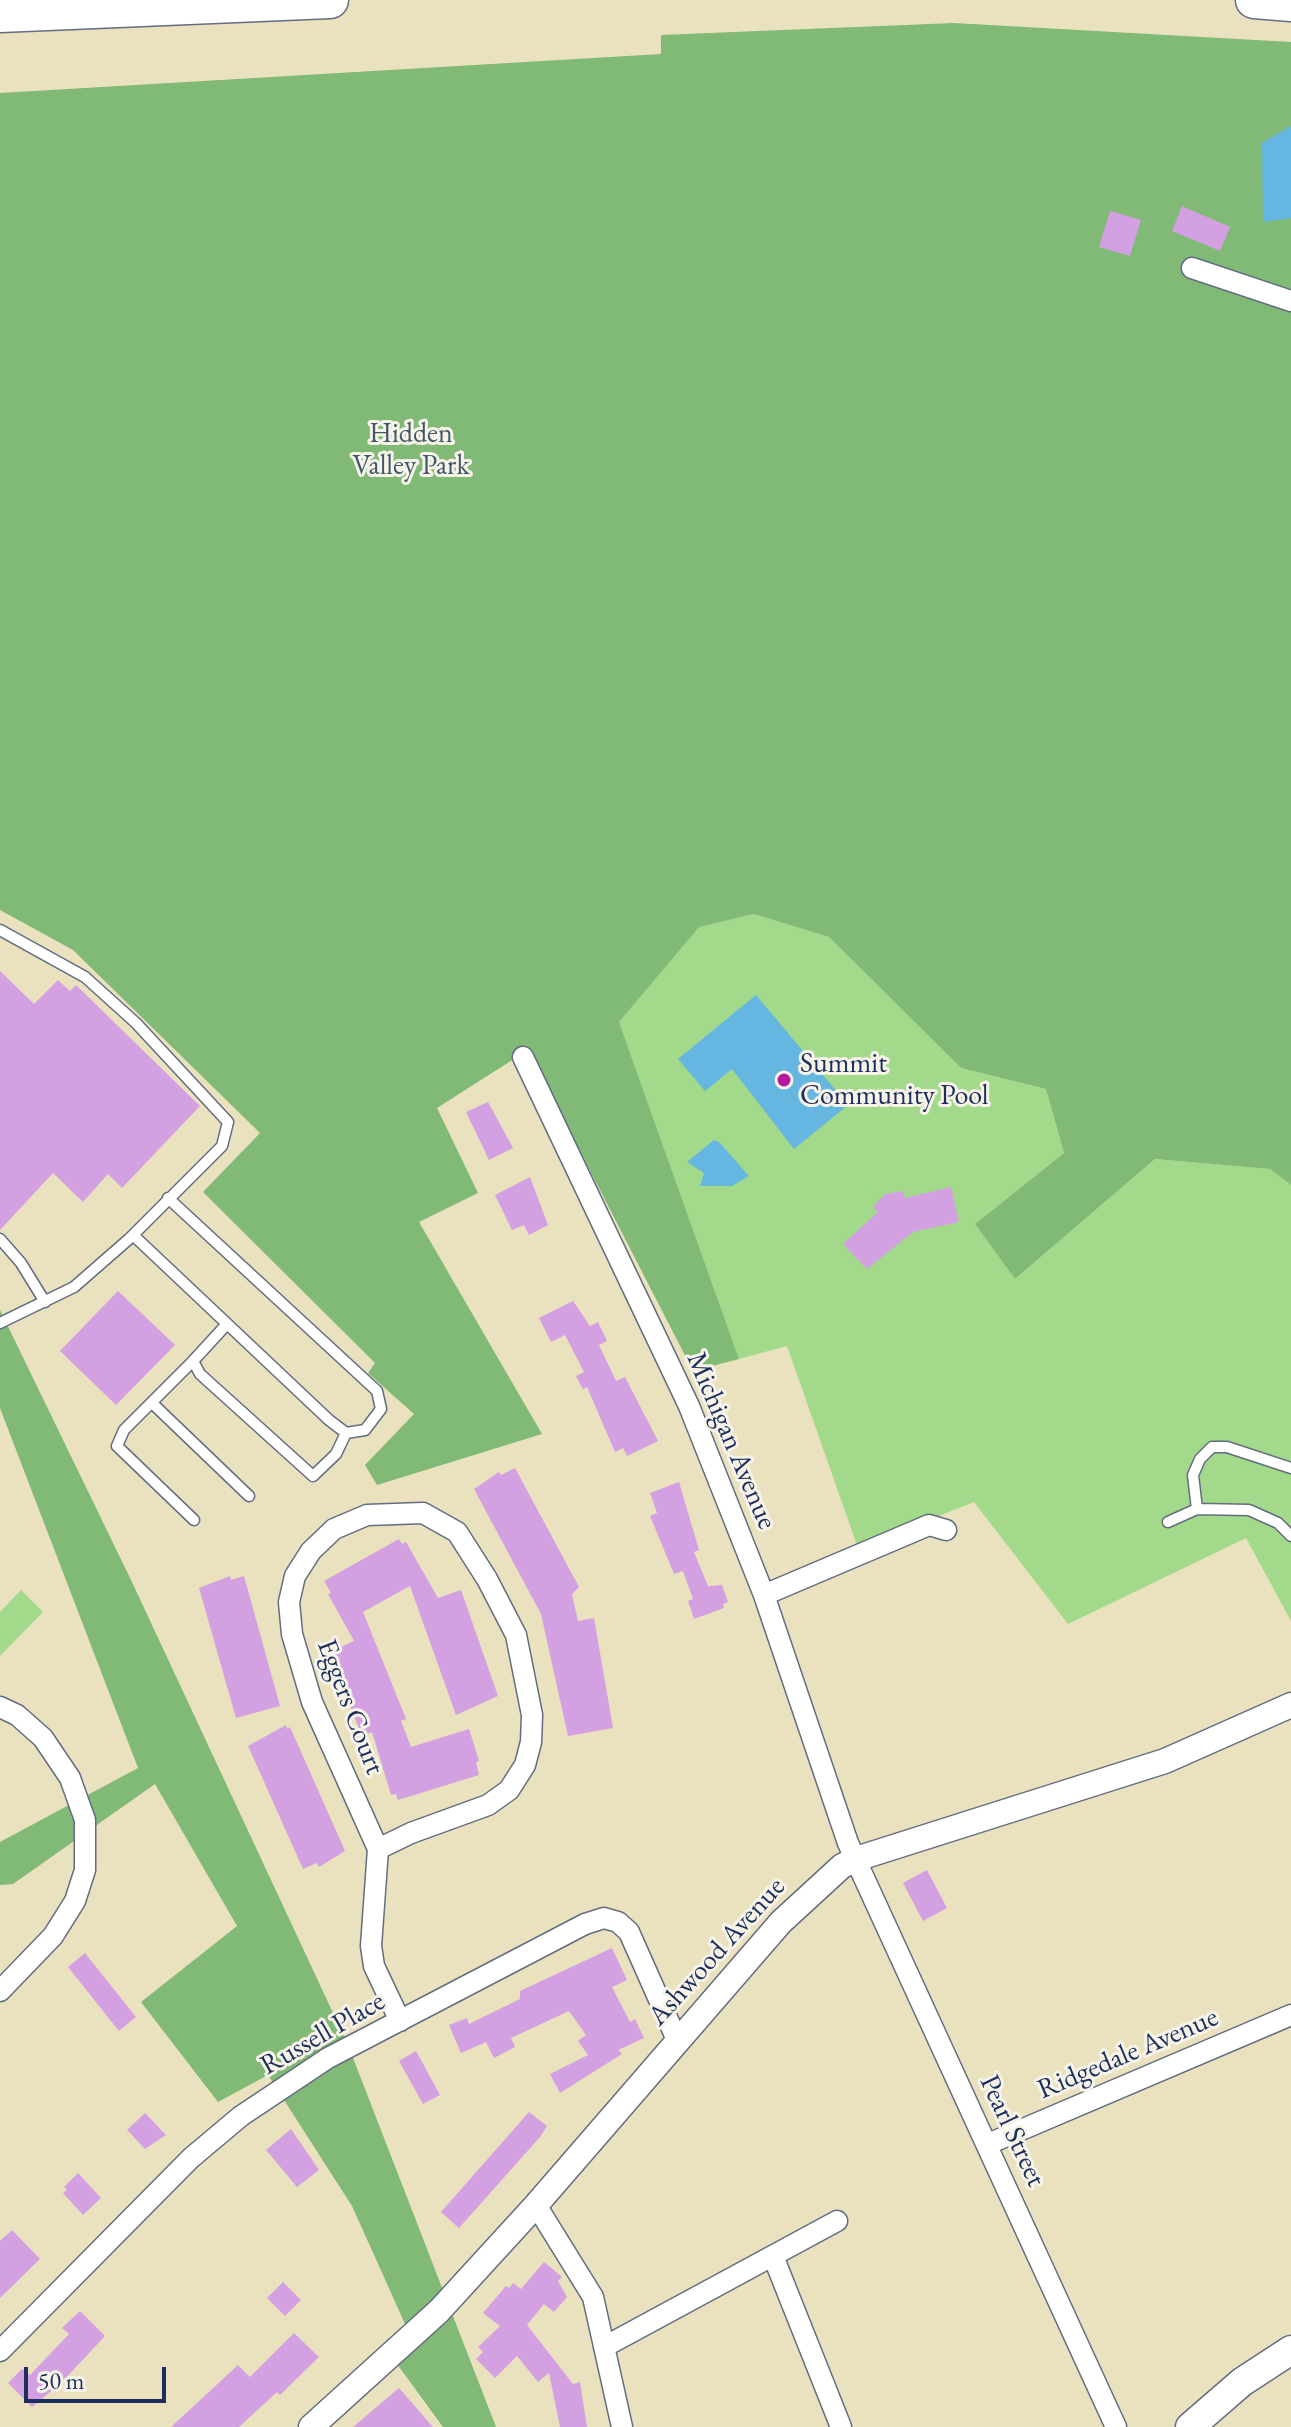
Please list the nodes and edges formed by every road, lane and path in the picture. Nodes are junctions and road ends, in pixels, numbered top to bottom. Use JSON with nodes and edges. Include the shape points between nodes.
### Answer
{"nodes":[{"id":1,"x":330,"y":0,"type":"edge"},
{"id":2,"x":1254,"y":0,"type":"edge"},
{"id":3,"x":1291,"y":3,"type":"edge"},
{"id":4,"x":0,"y":14,"type":"edge"},
{"id":5,"x":1192,"y":268,"type":"dead end"},
{"id":6,"x":1291,"y":301,"type":"edge"},
{"id":7,"x":0,"y":930,"type":"edge"},
{"id":8,"x":523,"y":1057,"type":"dead end"},
{"id":9,"x":168,"y":1198,"type":"junction"},
{"id":10,"x":133,"y":1235,"type":"junction"},
{"id":11,"x":0,"y":1239,"type":"edge"},
{"id":12,"x":45,"y":1302,"type":"junction"},
{"id":13,"x":0,"y":1323,"type":"edge"},
{"id":14,"x":227,"y":1324,"type":"junction"},
{"id":15,"x":193,"y":1361,"type":"junction"},
{"id":16,"x":152,"y":1403,"type":"junction"},
{"id":17,"x":346,"y":1433,"type":"junction"},
{"id":18,"x":1291,"y":1468,"type":"edge"},
{"id":19,"x":249,"y":1496,"type":"dead end"},
{"id":20,"x":1197,"y":1509,"type":"junction"},
{"id":21,"x":194,"y":1520,"type":"dead end"},
{"id":22,"x":1168,"y":1522,"type":"dead end"},
{"id":23,"x":946,"y":1530,"type":"dead end"},
{"id":24,"x":1291,"y":1536,"type":"edge"},
{"id":25,"x":764,"y":1595,"type":"junction"},
{"id":26,"x":1291,"y":1705,"type":"edge"},
{"id":27,"x":0,"y":1707,"type":"edge"},
{"id":28,"x":378,"y":1849,"type":"junction"},
{"id":29,"x":856,"y":1859,"type":"junction"},
{"id":30,"x":0,"y":1991,"type":"edge"},
{"id":31,"x":1291,"y":2015,"type":"edge"},
{"id":32,"x":400,"y":2021,"type":"junction"},
{"id":33,"x":677,"y":2040,"type":"junction"},
{"id":34,"x":988,"y":2144,"type":"junction"},
{"id":35,"x":536,"y":2205,"type":"junction"},
{"id":36,"x":837,"y":2221,"type":"dead end"},
{"id":37,"x":773,"y":2256,"type":"junction"},
{"id":38,"x":604,"y":2347,"type":"junction"},
{"id":39,"x":1291,"y":2350,"type":"edge"},
{"id":40,"x":0,"y":2351,"type":"edge"},
{"id":41,"x":311,"y":2427,"type":"edge"},
{"id":42,"x":622,"y":2427,"type":"edge"},
{"id":43,"x":841,"y":2427,"type":"edge"},
{"id":44,"x":1116,"y":2427,"type":"edge"},
{"id":45,"x":1190,"y":2427,"type":"edge"}],
"edges":[{"from":1,"to":4,"type":"highway"},
{"from":2,"to":3,"type":"highway"},
{"from":5,"to":6,"type":"street"},
{"from":7,"to":9,"type":"lane","via":[[85,977],[136,1023],[228,1122],[222,1146]]},
{"from":8,"to":25,"type":"street","name":"Michigan Avenue","via":[[689,1406]]},
{"from":9,"to":10,"type":"lane"},
{"from":9,"to":17,"type":"lane","via":[[377,1391],[381,1409],[365,1430]]},
{"from":10,"to":12,"type":"lane","via":[[74,1287]]},
{"from":10,"to":14,"type":"lane"},
{"from":11,"to":12,"type":"lane"},
{"from":12,"to":13,"type":"lane"},
{"from":14,"to":15,"type":"lane"},
{"from":14,"to":17,"type":"lane"},
{"from":15,"to":16,"type":"lane"},
{"from":15,"to":17,"type":"lane","via":[[200,1374],[313,1476],[336,1454]]},
{"from":16,"to":19,"type":"lane"},
{"from":16,"to":21,"type":"lane","via":[[124,1430],[117,1446]]},
{"from":18,"to":20,"type":"lane","via":[[1212,1447],[1193,1475]]},
{"from":20,"to":22,"type":"lane"},
{"from":20,"to":24,"type":"lane","via":[[1249,1510],[1278,1523]]},
{"from":23,"to":25,"type":"street","via":[[929,1525]]},
{"from":25,"to":29,"type":"street","name":"Michigan Avenue"},
{"from":26,"to":29,"type":"street","name":"Ashwood Avenue","via":[[1165,1761]]},
{"from":27,"to":30,"type":"street","via":[[43,1738],[70,1778],[85,1820],[85,1870],[75,1901],[53,1936]]},
{"from":28,"to":28,"type":"street","name":"Eggers Court","via":[[312,1702],[292,1634],[289,1602],[295,1576],[334,1529],[367,1515],[423,1513],[457,1532],[516,1635],[532,1715],[531,1742],[525,1765],[509,1790],[488,1805]]},
{"from":28,"to":32,"type":"street","name":"Eggers Court","via":[[372,1956]]},
{"from":29,"to":33,"type":"street","name":"Ashwood Avenue","via":[[810,1891]]},
{"from":29,"to":34,"type":"street","name":"Pearl Street"},
{"from":31,"to":34,"type":"street","name":"Ridgedale Avenue"},
{"from":32,"to":33,"type":"street","name":"Russell Place","via":[[604,1918],[629,1932]]},
{"from":32,"to":40,"type":"street","name":"Russell Place","via":[[328,2058],[191,2158]]},
{"from":33,"to":35,"type":"street","name":"Ashwood Avenue"},
{"from":34,"to":44,"type":"street","name":"Pearl Street"},
{"from":35,"to":38,"type":"street","via":[[593,2297]]},
{"from":35,"to":41,"type":"street","name":"Ashwood Avenue","via":[[439,2311]]},
{"from":36,"to":37,"type":"street"},
{"from":37,"to":38,"type":"street"},
{"from":37,"to":43,"type":"street"},
{"from":38,"to":42,"type":"street"},
{"from":39,"to":45,"type":"main road","via":[[1242,2382]]}]}
